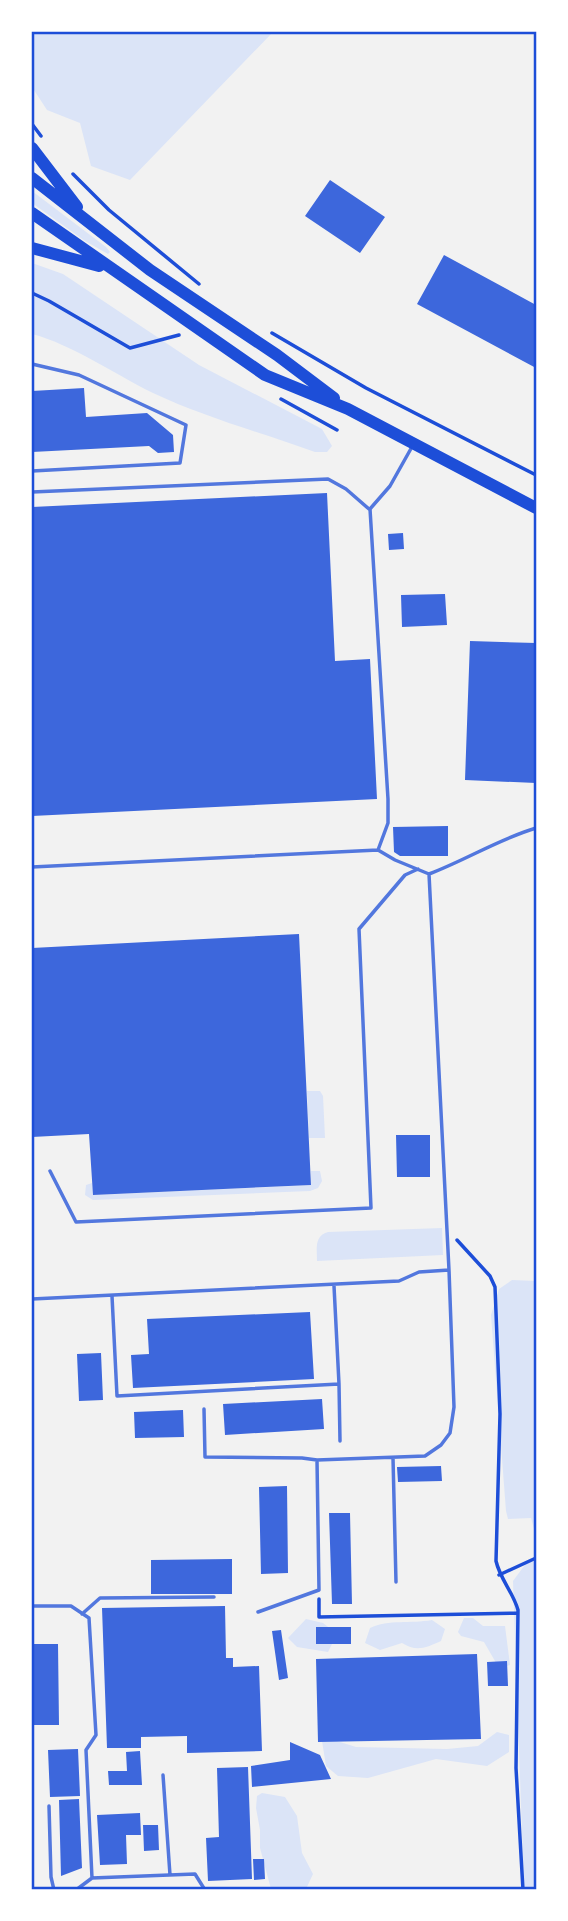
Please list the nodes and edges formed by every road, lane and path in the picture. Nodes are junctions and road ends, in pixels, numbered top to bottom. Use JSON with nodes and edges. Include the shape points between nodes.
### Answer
{"nodes":[{"id":1,"x":32,"y":124,"type":"edge"},
{"id":2,"x":48,"y":145,"type":"dead end"},
{"id":3,"x":32,"y":148,"type":"edge"},
{"id":4,"x":65,"y":165,"type":"dead end"},
{"id":5,"x":32,"y":178,"type":"edge"},
{"id":6,"x":32,"y":213,"type":"edge"},
{"id":7,"x":88,"y":221,"type":"junction"},
{"id":8,"x":32,"y":248,"type":"edge"},
{"id":9,"x":111,"y":270,"type":"junction"},
{"id":10,"x":200,"y":284,"type":"dead end"},
{"id":11,"x":32,"y":293,"type":"edge"},
{"id":12,"x":266,"y":329,"type":"dead end"},
{"id":13,"x":187,"y":340,"type":"dead end"},
{"id":14,"x":32,"y":365,"type":"edge"},
{"id":15,"x":280,"y":398,"type":"dead end"},
{"id":16,"x":348,"y":409,"type":"junction"},
{"id":17,"x":337,"y":430,"type":"dead end"},
{"id":18,"x":413,"y":444,"type":"junction"},
{"id":19,"x":32,"y":471,"type":"edge"},
{"id":20,"x":537,"y":475,"type":"edge"},
{"id":21,"x":32,"y":492,"type":"edge"},
{"id":22,"x":537,"y":508,"type":"edge"},
{"id":23,"x":370,"y":509,"type":"junction"},
{"id":24,"x":537,"y":828,"type":"edge"},
{"id":25,"x":377,"y":850,"type":"junction"},
{"id":26,"x":32,"y":867,"type":"edge"},
{"id":27,"x":418,"y":869,"type":"junction"},
{"id":28,"x":429,"y":874,"type":"junction"},
{"id":29,"x":50,"y":1171,"type":"dead end"},
{"id":30,"x":447,"y":1230,"type":"junction"},
{"id":31,"x":449,"y":1270,"type":"junction"},
{"id":32,"x":334,"y":1286,"type":"junction"},
{"id":33,"x":111,"y":1296,"type":"junction"},
{"id":34,"x":32,"y":1298,"type":"edge"},
{"id":35,"x":339,"y":1384,"type":"junction"},
{"id":36,"x":204,"y":1409,"type":"dead end"},
{"id":37,"x":340,"y":1441,"type":"dead end"},
{"id":38,"x":393,"y":1458,"type":"junction"},
{"id":39,"x":317,"y":1460,"type":"junction"},
{"id":40,"x":537,"y":1558,"type":"edge"},
{"id":41,"x":499,"y":1575,"type":"junction"},
{"id":42,"x":396,"y":1582,"type":"dead end"},
{"id":43,"x":319,"y":1590,"type":"junction"},
{"id":44,"x":214,"y":1597,"type":"dead end"},
{"id":45,"x":32,"y":1606,"type":"edge"},
{"id":46,"x":258,"y":1612,"type":"dead end"},
{"id":47,"x":518,"y":1613,"type":"junction"},
{"id":48,"x":82,"y":1614,"type":"junction"},
{"id":49,"x":163,"y":1775,"type":"dead end"},
{"id":50,"x":49,"y":1806,"type":"dead end"},
{"id":51,"x":170,"y":1875,"type":"junction"},
{"id":52,"x":92,"y":1878,"type":"junction"},
{"id":53,"x":54,"y":1889,"type":"edge"},
{"id":54,"x":76,"y":1889,"type":"edge"},
{"id":55,"x":205,"y":1889,"type":"edge"},
{"id":56,"x":523,"y":1889,"type":"edge"}],
"edges":[{"from":1,"to":2,"type":"path"},
{"from":3,"to":7,"type":"highway"},
{"from":4,"to":10,"type":"path","via":[[109,210]]},
{"from":5,"to":7,"type":"highway"},
{"from":6,"to":9,"type":"highway"},
{"from":7,"to":16,"type":"highway"},
{"from":8,"to":9,"type":"highway"},
{"from":9,"to":16,"type":"highway","via":[[265,375]]},
{"from":11,"to":13,"type":"path","via":[[130,348],[178,333]]},
{"from":12,"to":20,"type":"path","via":[[366,388]]},
{"from":14,"to":19,"type":"lane","via":[[79,375],[186,425],[180,463]]},
{"from":15,"to":17,"type":"path"},
{"from":16,"to":18,"type":"highway"},
{"from":18,"to":22,"type":"highway"},
{"from":18,"to":23,"type":"lane","via":[[390,486]]},
{"from":21,"to":23,"type":"lane","via":[[328,480]]},
{"from":23,"to":25,"type":"lane","via":[[388,799],[388,823]]},
{"from":24,"to":28,"type":"lane"},
{"from":25,"to":26,"type":"lane"},
{"from":25,"to":27,"type":"lane"},
{"from":27,"to":28,"type":"lane"},
{"from":27,"to":29,"type":"lane","via":[[405,875],[359,929],[371,1208],[76,1222]]},
{"from":28,"to":30,"type":"lane"},
{"from":30,"to":31,"type":"lane"},
{"from":30,"to":41,"type":"path","via":[[495,1287]]},
{"from":31,"to":32,"type":"lane","via":[[419,1272],[399,1281]]},
{"from":31,"to":38,"type":"lane","via":[[454,1407],[450,1433],[425,1457]]},
{"from":32,"to":33,"type":"lane"},
{"from":32,"to":35,"type":"lane"},
{"from":33,"to":34,"type":"lane"},
{"from":33,"to":35,"type":"lane","via":[[117,1396]]},
{"from":35,"to":37,"type":"lane"},
{"from":36,"to":39,"type":"lane","via":[[205,1457]]},
{"from":38,"to":39,"type":"lane"},
{"from":38,"to":42,"type":"lane"},
{"from":39,"to":43,"type":"lane"},
{"from":40,"to":41,"type":"path"},
{"from":41,"to":47,"type":"path","via":[[514,1597]]},
{"from":43,"to":46,"type":"lane"},
{"from":43,"to":47,"type":"path","via":[[319,1617]]},
{"from":44,"to":48,"type":"lane","via":[[100,1598]]},
{"from":45,"to":48,"type":"lane","via":[[71,1606]]},
{"from":47,"to":56,"type":"path","via":[[516,1768]]},
{"from":48,"to":52,"type":"lane","via":[[89,1618],[96,1735],[86,1750]]},
{"from":49,"to":51,"type":"lane"},
{"from":50,"to":53,"type":"lane"},
{"from":51,"to":52,"type":"lane"},
{"from":51,"to":55,"type":"lane","via":[[195,1874]]},
{"from":52,"to":54,"type":"lane"}]}
